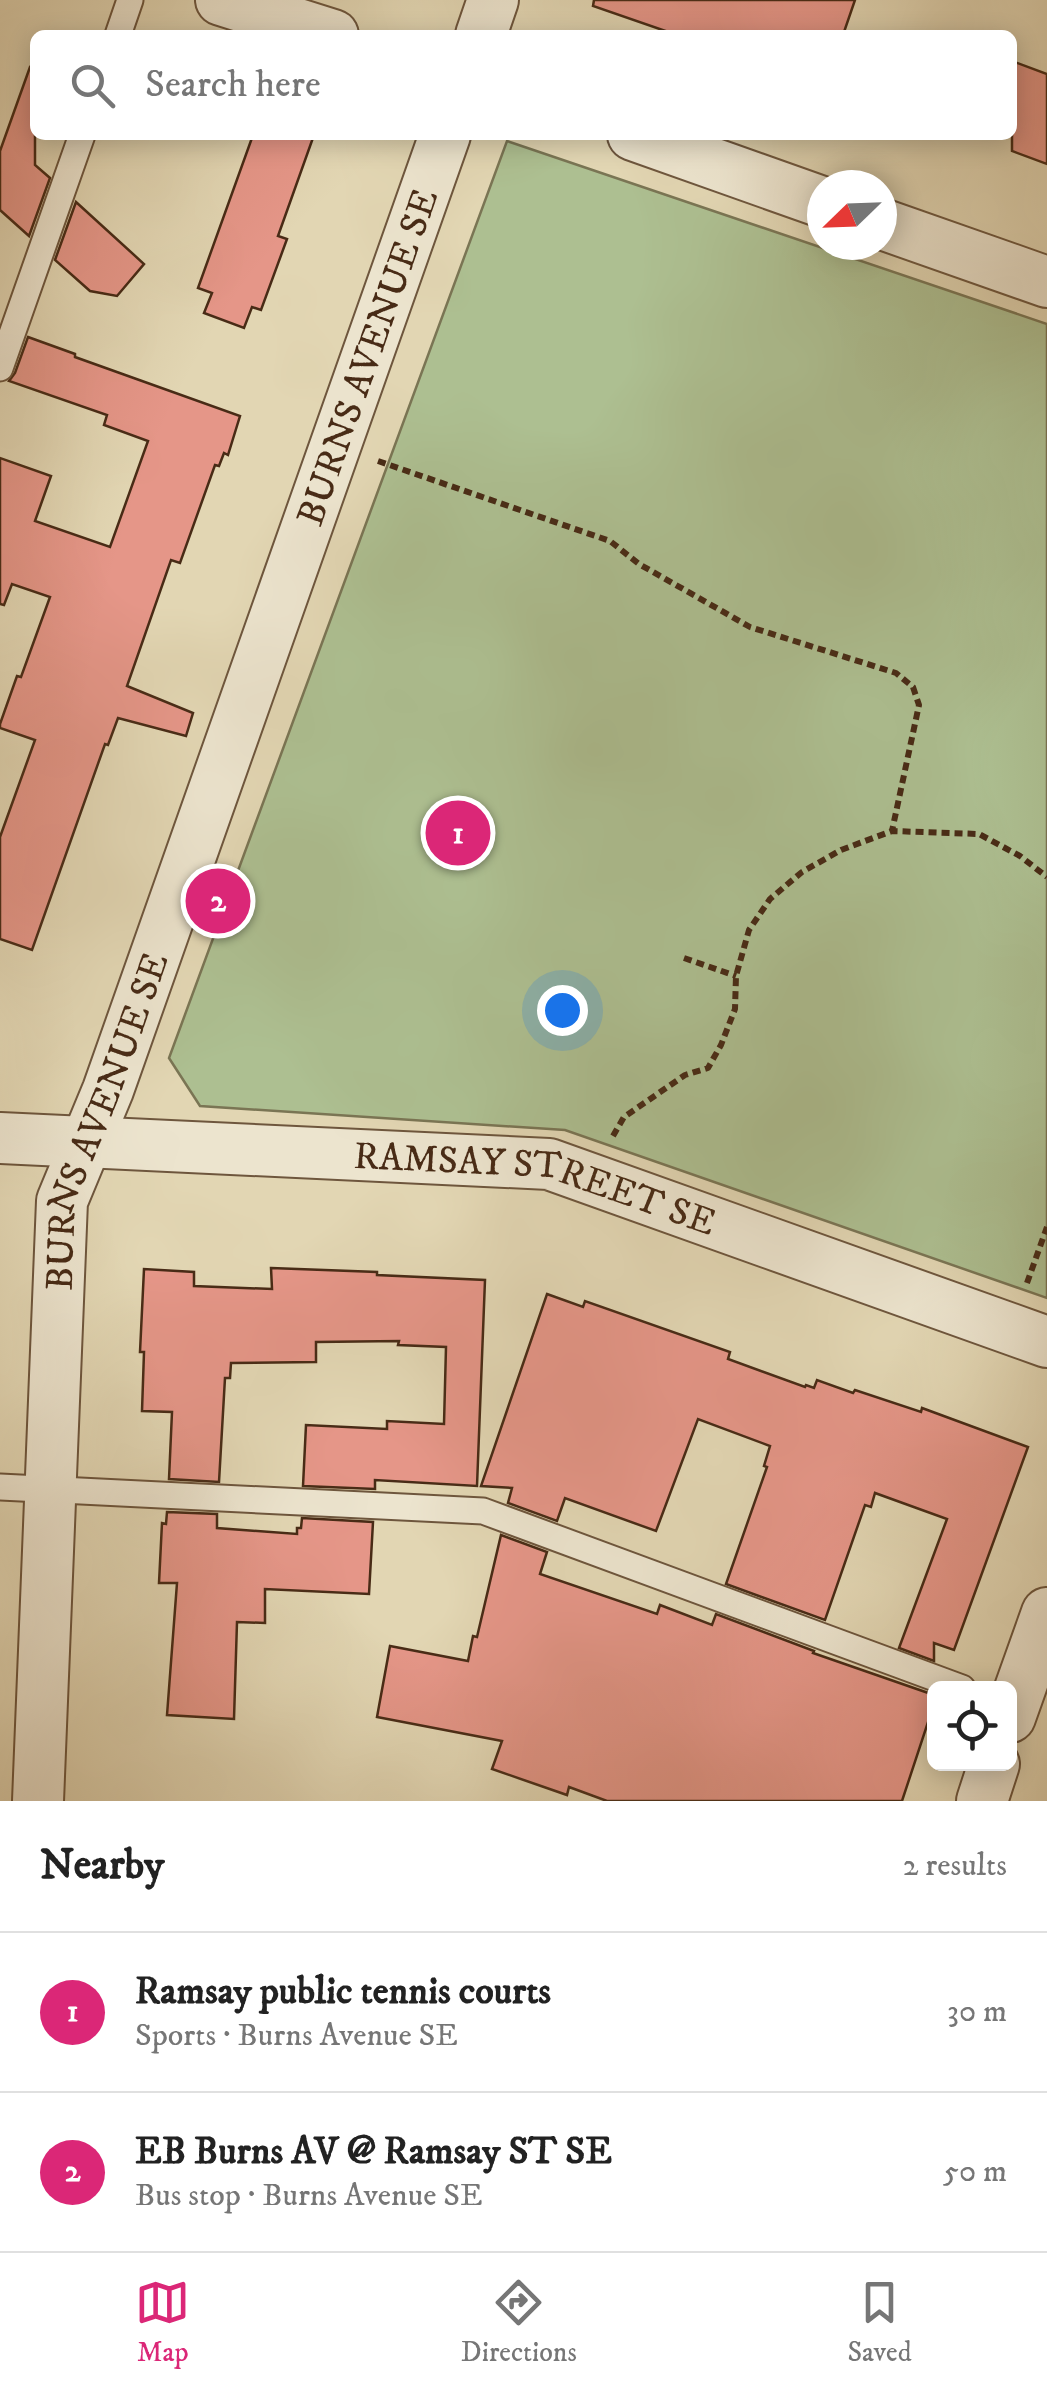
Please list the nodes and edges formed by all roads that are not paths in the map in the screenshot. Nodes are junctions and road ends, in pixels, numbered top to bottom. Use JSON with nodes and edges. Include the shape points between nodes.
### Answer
{"nodes":[{"id":1,"x":130,"y":0,"type":"edge"},
{"id":2,"x":221,"y":0,"type":"edge"},
{"id":3,"x":493,"y":0,"type":"edge"},
{"id":4,"x":120,"y":30,"type":"edge"},
{"id":5,"x":317,"y":30,"type":"edge"},
{"id":6,"x":483,"y":30,"type":"edge"},
{"id":7,"x":80,"y":140,"type":"edge"},
{"id":8,"x":443,"y":140,"type":"edge"},
{"id":9,"x":646,"y":140,"type":"edge"},
{"id":10,"x":807,"y":197,"type":"edge"},
{"id":11,"x":897,"y":229,"type":"edge"},
{"id":12,"x":1047,"y":282,"type":"edge"},
{"id":13,"x":0,"y":368,"type":"edge"},
{"id":14,"x":0,"y":1138,"type":"edge"},
{"id":15,"x":85,"y":1143,"type":"junction"},
{"id":16,"x":1047,"y":1342,"type":"edge"},
{"id":17,"x":0,"y":1487,"type":"edge"},
{"id":18,"x":52,"y":1489,"type":"junction"},
{"id":19,"x":1047,"y":1612,"type":"edge"},
{"id":20,"x":943,"y":1681,"type":"edge"},
{"id":21,"x":1020,"y":1707,"type":"edge"},
{"id":22,"x":992,"y":1771,"type":"edge"},
{"id":23,"x":38,"y":1801,"type":"edge"},
{"id":24,"x":982,"y":1801,"type":"edge"}],
"edges":[{"from":1,"to":4,"type":"lane"},
{"from":2,"to":5,"type":"street"},
{"from":3,"to":6,"type":"street"},
{"from":7,"to":13,"type":"lane"},
{"from":8,"to":15,"type":"street","name":"BURNS AVENUE SE"},
{"from":9,"to":10,"type":"street"},
{"from":11,"to":12,"type":"street"},
{"from":14,"to":15,"type":"street","name":"RAMSAY STREET SE"},
{"from":15,"to":16,"type":"street","name":"RAMSAY STREET SE","via":[[549,1164]]},
{"from":15,"to":18,"type":"street","name":"BURNS AVENUE SE","via":[[62,1200]]},
{"from":17,"to":18,"type":"lane"},
{"from":18,"to":20,"type":"lane","via":[[483,1511]]},
{"from":18,"to":23,"type":"street","name":"BURNS AVENUE SE"},
{"from":19,"to":21,"type":"street"},
{"from":22,"to":24,"type":"street"}]}
